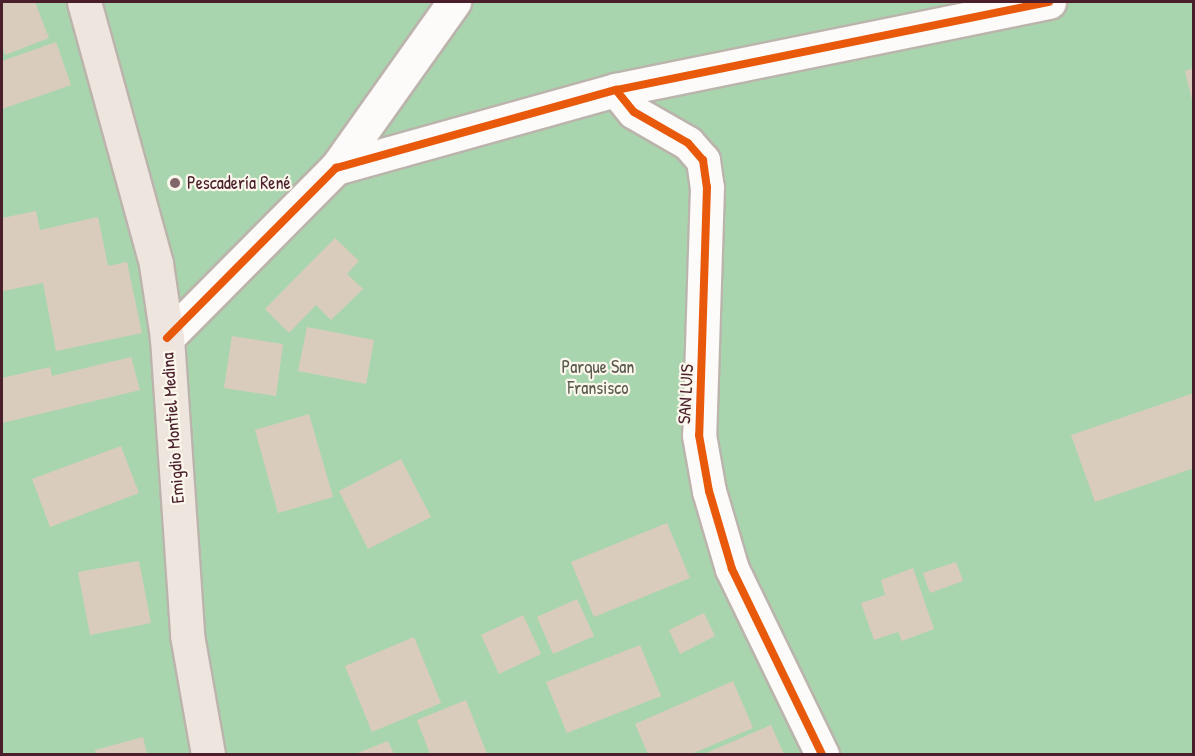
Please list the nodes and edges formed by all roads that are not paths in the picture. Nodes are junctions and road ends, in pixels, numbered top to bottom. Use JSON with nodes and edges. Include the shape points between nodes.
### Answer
{"nodes":[{"id":1,"x":84,"y":2,"type":"edge"},
{"id":2,"x":454,"y":2,"type":"edge"},
{"id":3,"x":1049,"y":2,"type":"edge"},
{"id":4,"x":616,"y":90,"type":"junction"},
{"id":5,"x":336,"y":168,"type":"junction"},
{"id":6,"x":166,"y":338,"type":"junction"},
{"id":7,"x":208,"y":754,"type":"edge"},
{"id":8,"x":822,"y":754,"type":"edge"}],
"edges":[{"from":1,"to":6,"type":"main road","name":"Emigdio Montiel Medina","via":[[156,264]]},
{"from":2,"to":5,"type":"street"},
{"from":3,"to":4,"type":"street"},
{"from":4,"to":5,"type":"street"},
{"from":4,"to":8,"type":"street","name":"SAN LUIS","via":[[634,112],[688,142],[703,160],[708,186],[699,435],[709,491],[732,569]]},
{"from":5,"to":6,"type":"street"},
{"from":6,"to":7,"type":"main road","name":"Emigdio Montiel Medina","via":[[187,635]]}]}
